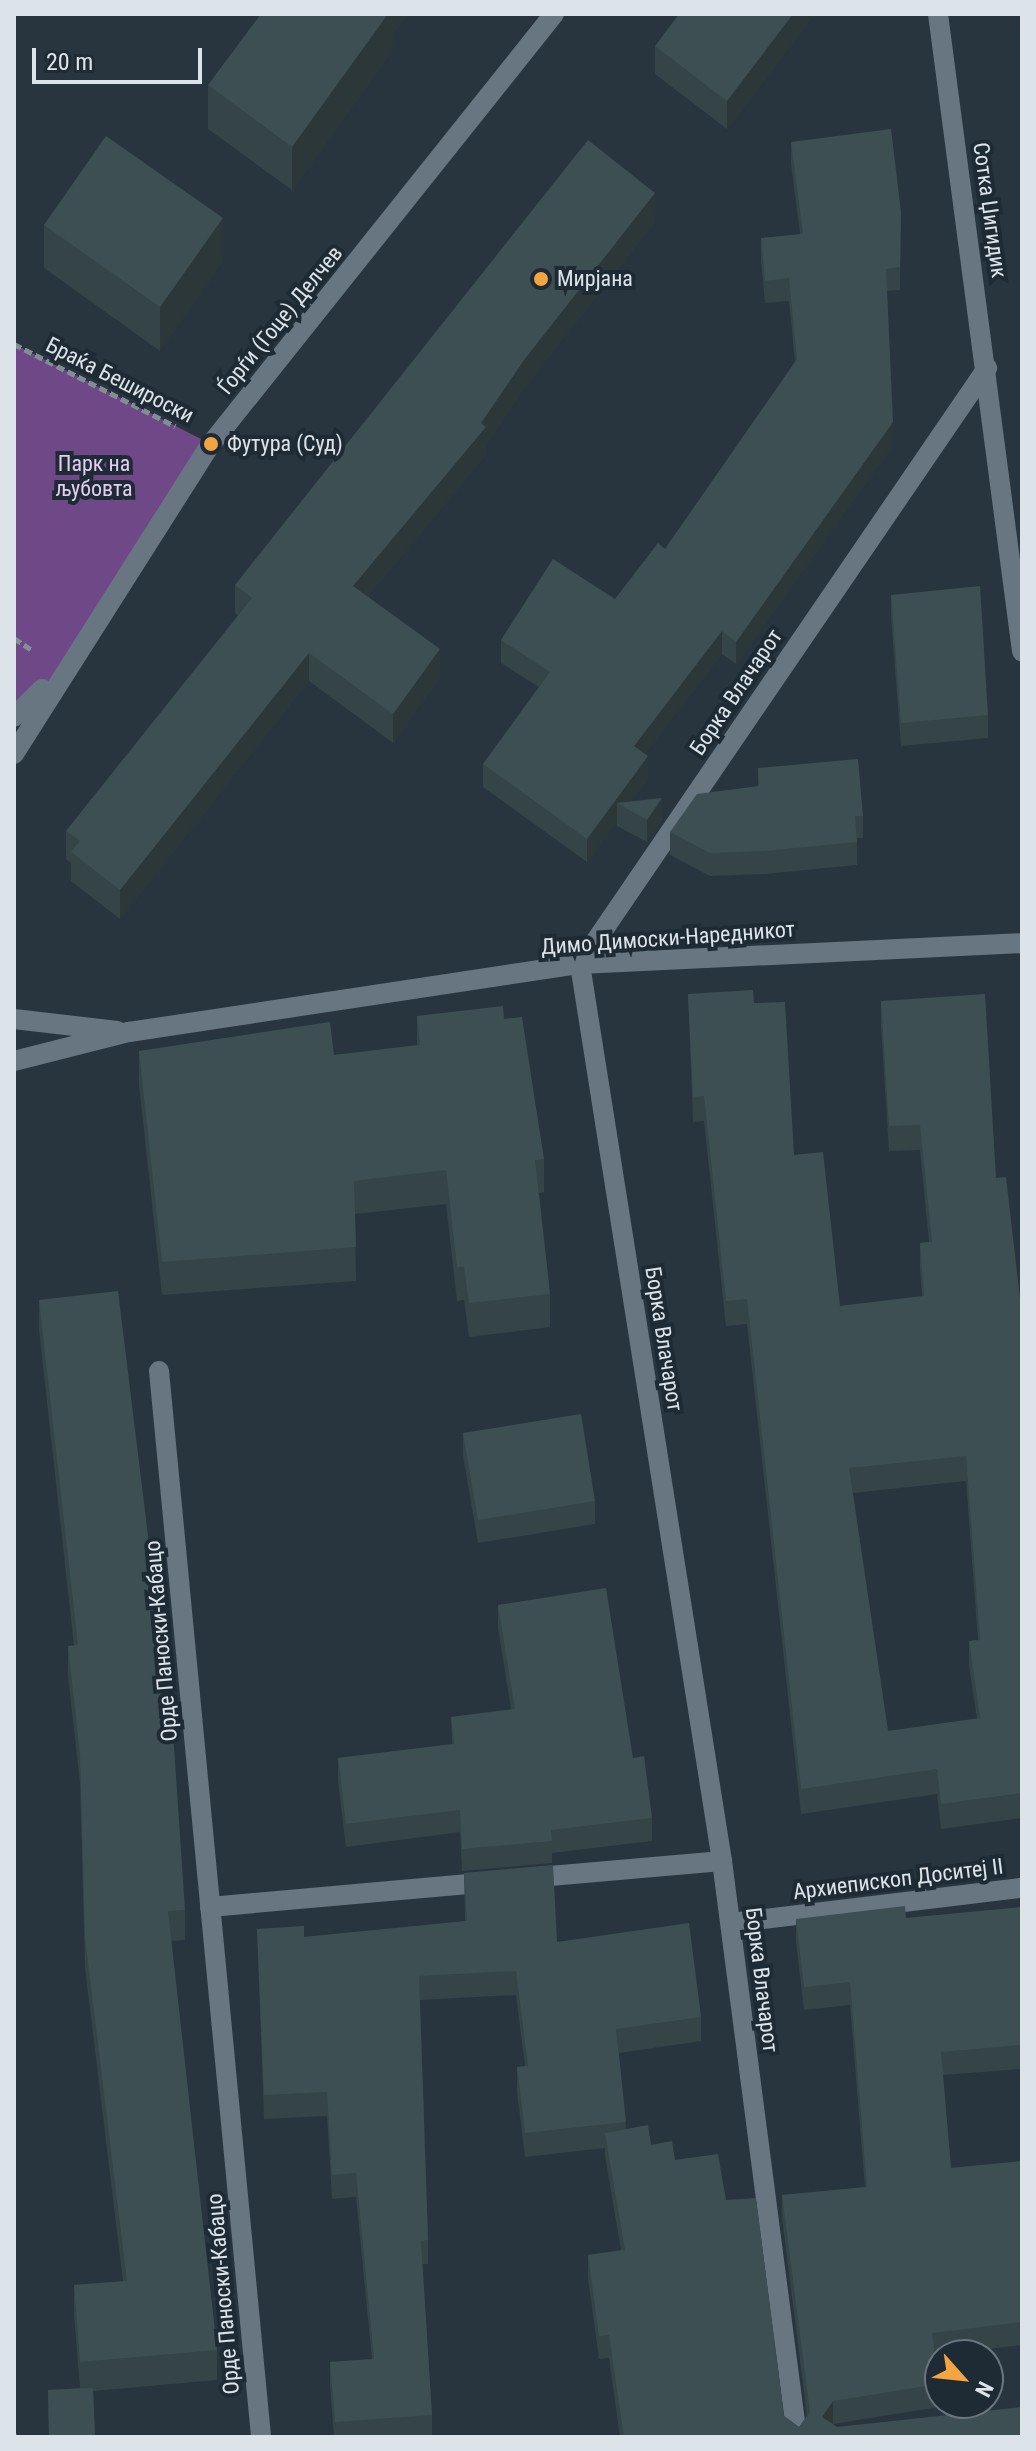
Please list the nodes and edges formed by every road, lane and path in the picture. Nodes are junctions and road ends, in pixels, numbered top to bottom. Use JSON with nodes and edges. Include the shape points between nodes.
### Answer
{"nodes":[{"id":1,"x":554,"y":14,"type":"edge"},
{"id":2,"x":938,"y":14,"type":"edge"},
{"id":3,"x":14,"y":344,"type":"edge"},
{"id":4,"x":987,"y":368,"type":"junction"},
{"id":5,"x":211,"y":444,"type":"junction"},
{"id":6,"x":1022,"y":651,"type":"edge"},
{"id":7,"x":62,"y":669,"type":"junction"},
{"id":8,"x":14,"y":717,"type":"edge"},
{"id":9,"x":14,"y":754,"type":"edge"},
{"id":10,"x":1022,"y":943,"type":"edge"},
{"id":11,"x":580,"y":964,"type":"junction"},
{"id":12,"x":14,"y":1019,"type":"edge"},
{"id":13,"x":129,"y":1032,"type":"junction"},
{"id":14,"x":14,"y":1061,"type":"edge"},
{"id":15,"x":159,"y":1371,"type":"dead end"},
{"id":16,"x":722,"y":1861,"type":"junction"},
{"id":17,"x":1022,"y":1888,"type":"edge"},
{"id":18,"x":210,"y":1907,"type":"junction"},
{"id":19,"x":731,"y":1923,"type":"junction"},
{"id":20,"x":261,"y":2437,"type":"edge"},
{"id":21,"x":797,"y":2437,"type":"edge"}],
"edges":[{"from":1,"to":5,"type":"street","name":"Ѓорѓи (Гоце) Делчев"},
{"from":2,"to":4,"type":"street","name":"Сотка Џигидик"},
{"from":3,"to":5,"type":"path","name":"Браќа Бешироски"},
{"from":4,"to":6,"type":"street","name":"Сотка Џигидик"},
{"from":4,"to":11,"type":"street","name":"Борка Влачарот"},
{"from":5,"to":7,"type":"street","name":"Ѓорѓи (Гоце) Делчев"},
{"from":7,"to":8,"type":"street","name":"Ѓорѓи (Гоце) Делчев"},
{"from":7,"to":9,"type":"street","name":"Ѓорѓи (Гоце) Делчев"},
{"from":10,"to":11,"type":"street","name":"Димо Димоски-Наредникот"},
{"from":11,"to":13,"type":"street","name":"Димо Димоски-Наредникот"},
{"from":11,"to":16,"type":"street","name":"Борка Влачарот"},
{"from":12,"to":13,"type":"street","name":"Димо Димоски-Наредникот"},
{"from":13,"to":14,"type":"street","name":"Димо Димоски-Наредникот"},
{"from":15,"to":18,"type":"street","name":"Орде Паноски-Кабацо"},
{"from":16,"to":18,"type":"street"},
{"from":16,"to":19,"type":"street","name":"Борка Влачарот"},
{"from":17,"to":19,"type":"street","name":"Архиепископ Доситеј II"},
{"from":18,"to":20,"type":"street","name":"Орде Паноски-Кабацо"},
{"from":19,"to":21,"type":"street","name":"Борка Влачарот"}]}
